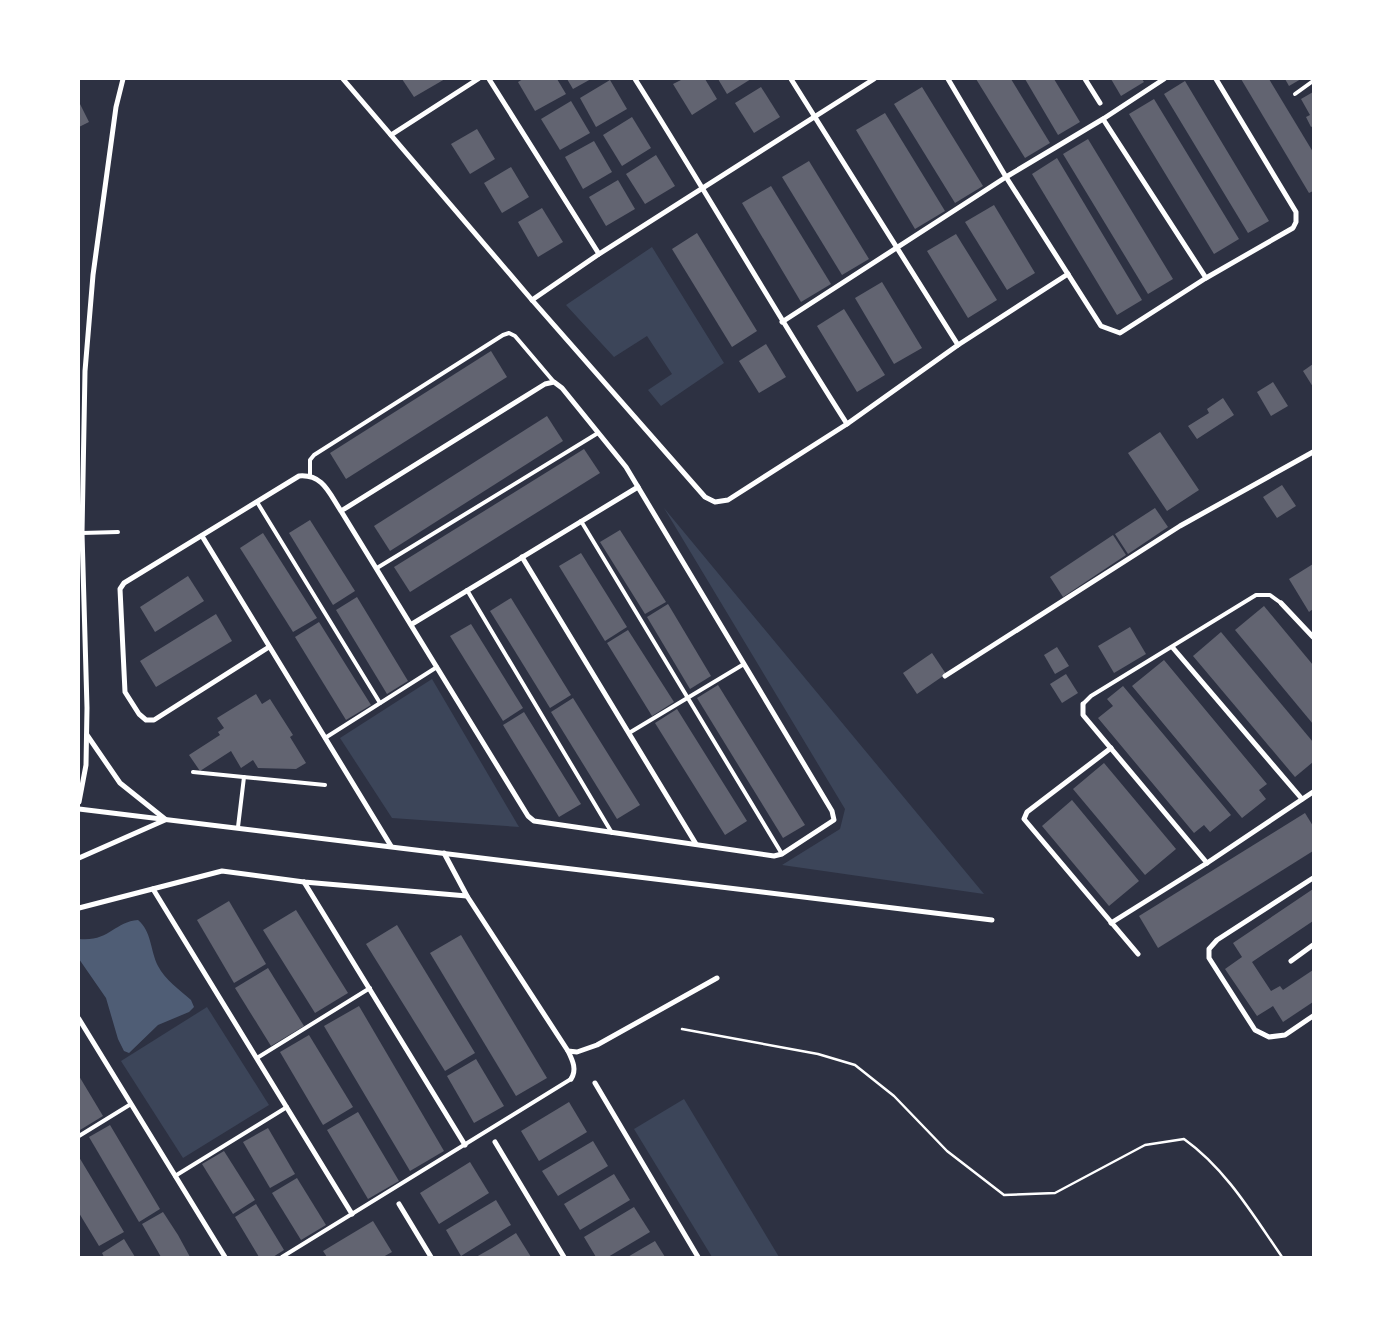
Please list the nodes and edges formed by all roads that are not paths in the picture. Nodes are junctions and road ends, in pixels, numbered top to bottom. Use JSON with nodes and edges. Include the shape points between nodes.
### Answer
{"nodes":[{"id":1,"x":123,"y":79,"type":"edge"},
{"id":2,"x":343,"y":79,"type":"edge"},
{"id":3,"x":478,"y":79,"type":"edge"},
{"id":4,"x":489,"y":79,"type":"edge"},
{"id":5,"x":635,"y":79,"type":"edge"},
{"id":6,"x":791,"y":79,"type":"edge"},
{"id":7,"x":874,"y":79,"type":"edge"},
{"id":8,"x":948,"y":79,"type":"edge"},
{"id":9,"x":1085,"y":79,"type":"edge"},
{"id":10,"x":1164,"y":79,"type":"edge"},
{"id":11,"x":1217,"y":79,"type":"edge"},
{"id":12,"x":1313,"y":81,"type":"edge"},
{"id":13,"x":1295,"y":94,"type":"dead end"},
{"id":14,"x":1100,"y":103,"type":"dead end"},
{"id":15,"x":814,"y":117,"type":"junction"},
{"id":16,"x":1103,"y":119,"type":"junction"},
{"id":17,"x":392,"y":136,"type":"junction"},
{"id":18,"x":1006,"y":177,"type":"junction"},
{"id":19,"x":704,"y":187,"type":"junction"},
{"id":20,"x":897,"y":249,"type":"junction"},
{"id":21,"x":599,"y":254,"type":"junction"},
{"id":22,"x":1068,"y":274,"type":"junction"},
{"id":23,"x":1206,"y":278,"type":"junction"},
{"id":24,"x":532,"y":300,"type":"junction"},
{"id":25,"x":782,"y":322,"type":"junction"},
{"id":26,"x":958,"y":345,"type":"junction"},
{"id":27,"x":554,"y":382,"type":"junction"},
{"id":28,"x":81,"y":403,"type":"edge"},
{"id":29,"x":847,"y":424,"type":"junction"},
{"id":30,"x":598,"y":433,"type":"junction"},
{"id":31,"x":1313,"y":452,"type":"edge"},
{"id":32,"x":310,"y":475,"type":"junction"},
{"id":33,"x":638,"y":487,"type":"junction"},
{"id":34,"x":257,"y":502,"type":"junction"},
{"id":35,"x":341,"y":511,"type":"junction"},
{"id":36,"x":581,"y":521,"type":"junction"},
{"id":37,"x":118,"y":532,"type":"dead end"},
{"id":38,"x":82,"y":533,"type":"junction"},
{"id":39,"x":202,"y":536,"type":"junction"},
{"id":40,"x":522,"y":557,"type":"junction"},
{"id":41,"x":377,"y":568,"type":"junction"},
{"id":42,"x":467,"y":590,"type":"junction"},
{"id":43,"x":1281,"y":603,"type":"joint"},
{"id":44,"x":412,"y":624,"type":"junction"},
{"id":45,"x":1311,"y":630,"type":"edge"},
{"id":46,"x":1313,"y":637,"type":"edge"},
{"id":47,"x":269,"y":647,"type":"junction"},
{"id":48,"x":1173,"y":648,"type":"junction"},
{"id":49,"x":744,"y":664,"type":"junction"},
{"id":50,"x":437,"y":667,"type":"junction"},
{"id":51,"x":945,"y":676,"type":"dead end"},
{"id":52,"x":686,"y":699,"type":"junction"},
{"id":53,"x":380,"y":703,"type":"junction"},
{"id":54,"x":1083,"y":704,"type":"joint"},
{"id":55,"x":86,"y":734,"type":"junction"},
{"id":56,"x":629,"y":734,"type":"junction"},
{"id":57,"x":325,"y":738,"type":"junction"},
{"id":58,"x":1110,"y":748,"type":"junction"},
{"id":59,"x":193,"y":772,"type":"dead end"},
{"id":60,"x":244,"y":777,"type":"junction"},
{"id":61,"x":325,"y":785,"type":"dead end"},
{"id":62,"x":1313,"y":792,"type":"edge"},
{"id":63,"x":1302,"y":799,"type":"junction"},
{"id":64,"x":79,"y":802,"type":"edge"},
{"id":65,"x":79,"y":809,"type":"edge"},
{"id":66,"x":166,"y":819,"type":"junction"},
{"id":67,"x":238,"y":828,"type":"junction"},
{"id":68,"x":612,"y":833,"type":"junction"},
{"id":69,"x":696,"y":844,"type":"junction"},
{"id":70,"x":391,"y":846,"type":"junction"},
{"id":71,"x":444,"y":853,"type":"junction"},
{"id":72,"x":782,"y":854,"type":"junction"},
{"id":73,"x":79,"y":858,"type":"edge"},
{"id":74,"x":1207,"y":863,"type":"junction"},
{"id":75,"x":1313,"y":878,"type":"edge"},
{"id":76,"x":304,"y":882,"type":"junction"},
{"id":77,"x":153,"y":889,"type":"junction"},
{"id":78,"x":467,"y":896,"type":"junction"},
{"id":79,"x":79,"y":908,"type":"edge"},
{"id":80,"x":992,"y":920,"type":"dead end"},
{"id":81,"x":1111,"y":922,"type":"junction"},
{"id":82,"x":1313,"y":945,"type":"edge"},
{"id":83,"x":1138,"y":954,"type":"dead end"},
{"id":84,"x":1291,"y":961,"type":"dead end"},
{"id":85,"x":717,"y":978,"type":"dead end"},
{"id":86,"x":370,"y":988,"type":"junction"},
{"id":87,"x":1313,"y":1016,"type":"edge"},
{"id":88,"x":79,"y":1019,"type":"edge"},
{"id":89,"x":568,"y":1051,"type":"junction"},
{"id":90,"x":257,"y":1058,"type":"junction"},
{"id":91,"x":571,"y":1080,"type":"joint"},
{"id":92,"x":595,"y":1083,"type":"dead end"},
{"id":93,"x":131,"y":1104,"type":"junction"},
{"id":94,"x":287,"y":1107,"type":"junction"},
{"id":95,"x":79,"y":1136,"type":"edge"},
{"id":96,"x":495,"y":1142,"type":"dead end"},
{"id":97,"x":465,"y":1145,"type":"junction"},
{"id":98,"x":175,"y":1176,"type":"junction"},
{"id":99,"x":399,"y":1204,"type":"dead end"},
{"id":100,"x":352,"y":1214,"type":"junction"},
{"id":101,"x":225,"y":1257,"type":"edge"},
{"id":102,"x":282,"y":1257,"type":"edge"},
{"id":103,"x":431,"y":1257,"type":"edge"},
{"id":104,"x":564,"y":1257,"type":"edge"},
{"id":105,"x":698,"y":1257,"type":"edge"}],
"edges":[{"from":1,"to":28,"type":"street","via":[[116,107],[93,275]]},
{"from":2,"to":17,"type":"street"},
{"from":3,"to":17,"type":"street"},
{"from":4,"to":21,"type":"street"},
{"from":5,"to":19,"type":"street"},
{"from":6,"to":15,"type":"street"},
{"from":7,"to":15,"type":"street"},
{"from":8,"to":18,"type":"street"},
{"from":9,"to":14,"type":"street"},
{"from":10,"to":16,"type":"street"},
{"from":11,"to":23,"type":"street","via":[[1296,212],[1296,222],[1294,228]]},
{"from":12,"to":13,"type":"lane"},
{"from":15,"to":19,"type":"street"},
{"from":15,"to":20,"type":"street"},
{"from":16,"to":18,"type":"street"},
{"from":16,"to":23,"type":"street"},
{"from":17,"to":24,"type":"street"},
{"from":18,"to":20,"type":"street"},
{"from":18,"to":22,"type":"street"},
{"from":19,"to":21,"type":"street"},
{"from":19,"to":25,"type":"street"},
{"from":20,"to":25,"type":"street"},
{"from":20,"to":26,"type":"street"},
{"from":21,"to":24,"type":"street"},
{"from":22,"to":23,"type":"street","via":[[1101,326],[1120,333]]},
{"from":22,"to":26,"type":"street"},
{"from":24,"to":29,"type":"street","via":[[705,497],[715,502],[728,500]]},
{"from":25,"to":29,"type":"street"},
{"from":26,"to":29,"type":"street"},
{"from":27,"to":30,"type":"street"},
{"from":27,"to":32,"type":"lane","via":[[515,336],[503,335],[314,455],[310,460]]},
{"from":27,"to":35,"type":"street","via":[[545,384]]},
{"from":28,"to":38,"type":"street"},
{"from":30,"to":33,"type":"street"},
{"from":30,"to":41,"type":"lane"},
{"from":31,"to":51,"type":"street","via":[[1180,526]]},
{"from":32,"to":34,"type":"street","via":[[299,476]]},
{"from":32,"to":35,"type":"street","via":[[323,483]]},
{"from":33,"to":36,"type":"street"},
{"from":33,"to":49,"type":"street"},
{"from":34,"to":39,"type":"street"},
{"from":34,"to":53,"type":"lane"},
{"from":35,"to":41,"type":"street"},
{"from":36,"to":40,"type":"street"},
{"from":36,"to":52,"type":"lane"},
{"from":37,"to":38,"type":"lane"},
{"from":38,"to":55,"type":"street"},
{"from":39,"to":47,"type":"street"},
{"from":39,"to":47,"type":"street","via":[[124,583],[120,589],[125,692],[139,714],[146,720],[154,720]]},
{"from":40,"to":42,"type":"street"},
{"from":40,"to":56,"type":"street"},
{"from":41,"to":44,"type":"street"},
{"from":42,"to":44,"type":"street"},
{"from":42,"to":68,"type":"lane"},
{"from":43,"to":45,"type":"street"},
{"from":43,"to":48,"type":"lane","via":[[1270,595],[1256,595]]},
{"from":44,"to":50,"type":"street"},
{"from":45,"to":46,"type":"street"},
{"from":47,"to":57,"type":"street"},
{"from":48,"to":54,"type":"lane","via":[[1091,696]]},
{"from":48,"to":63,"type":"street"},
{"from":49,"to":52,"type":"lane"},
{"from":49,"to":72,"type":"street","via":[[832,810],[834,820]]},
{"from":50,"to":53,"type":"lane"},
{"from":50,"to":68,"type":"street","via":[[528,816],[543,824]]},
{"from":52,"to":56,"type":"lane"},
{"from":52,"to":72,"type":"lane"},
{"from":53,"to":57,"type":"lane"},
{"from":54,"to":58,"type":"street","via":[[1083,715]]},
{"from":55,"to":64,"type":"street","via":[[86,765]]},
{"from":55,"to":66,"type":"street","via":[[120,783]]},
{"from":56,"to":69,"type":"street"},
{"from":57,"to":70,"type":"street"},
{"from":58,"to":74,"type":"street"},
{"from":58,"to":81,"type":"street","via":[[1027,812],[1024,819]]},
{"from":59,"to":60,"type":"lane"},
{"from":60,"to":61,"type":"lane"},
{"from":60,"to":67,"type":"lane"},
{"from":62,"to":63,"type":"street"},
{"from":63,"to":74,"type":"street"},
{"from":65,"to":66,"type":"street"},
{"from":66,"to":67,"type":"street"},
{"from":66,"to":73,"type":"street"},
{"from":67,"to":70,"type":"street"},
{"from":68,"to":69,"type":"street"},
{"from":69,"to":72,"type":"street","via":[[774,856]]},
{"from":70,"to":71,"type":"street"},
{"from":71,"to":78,"type":"street"},
{"from":71,"to":80,"type":"street"},
{"from":74,"to":81,"type":"street"},
{"from":75,"to":87,"type":"street","via":[[1216,940],[1209,948],[1209,958],[1255,1030],[1268,1037],[1285,1035]]},
{"from":76,"to":77,"type":"street","via":[[222,871]]},
{"from":76,"to":78,"type":"street"},
{"from":76,"to":86,"type":"street"},
{"from":77,"to":79,"type":"street"},
{"from":77,"to":90,"type":"street"},
{"from":78,"to":89,"type":"street"},
{"from":81,"to":83,"type":"street"},
{"from":82,"to":84,"type":"street"},
{"from":85,"to":89,"type":"street","via":[[597,1045],[577,1052]]},
{"from":86,"to":90,"type":"lane"},
{"from":86,"to":97,"type":"street"},
{"from":88,"to":93,"type":"street"},
{"from":89,"to":91,"type":"street","via":[[574,1064]]},
{"from":90,"to":94,"type":"street"},
{"from":91,"to":97,"type":"lane"},
{"from":92,"to":105,"type":"street"},
{"from":93,"to":95,"type":"lane"},
{"from":93,"to":98,"type":"street"},
{"from":94,"to":98,"type":"lane"},
{"from":94,"to":100,"type":"street"},
{"from":96,"to":104,"type":"street"},
{"from":97,"to":100,"type":"lane"},
{"from":98,"to":101,"type":"street"},
{"from":99,"to":103,"type":"street"},
{"from":100,"to":102,"type":"lane"}]}
